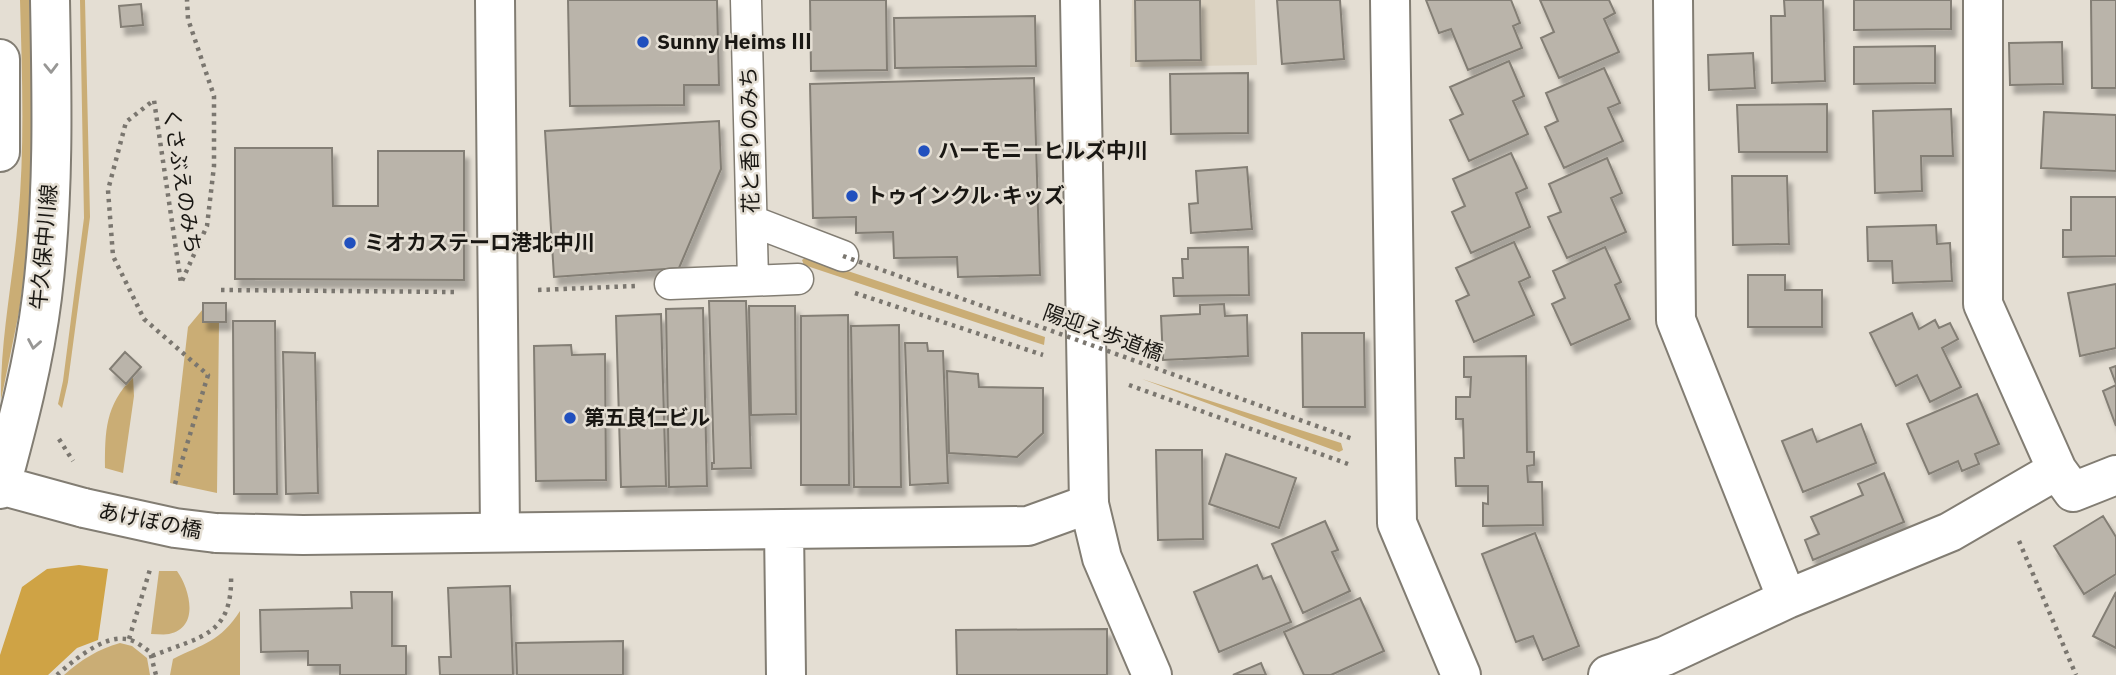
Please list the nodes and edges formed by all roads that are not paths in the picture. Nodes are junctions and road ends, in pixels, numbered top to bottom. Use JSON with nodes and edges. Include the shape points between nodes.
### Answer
{"nodes":[{"id":1,"x":50,"y":0,"type":"edge"},
{"id":2,"x":495,"y":0,"type":"edge"},
{"id":3,"x":746,"y":0,"type":"edge"},
{"id":4,"x":1080,"y":0,"type":"edge"},
{"id":5,"x":1390,"y":0,"type":"edge"},
{"id":6,"x":1673,"y":0,"type":"edge"},
{"id":7,"x":1983,"y":0,"type":"edge"},
{"id":8,"x":0,"y":59,"type":"edge"},
{"id":9,"x":0,"y":152,"type":"edge"},
{"id":10,"x":751,"y":221,"type":"junction"},
{"id":11,"x":843,"y":256,"type":"road end"},
{"id":12,"x":798,"y":279,"type":"road end"},
{"id":13,"x":753,"y":280,"type":"junction"},
{"id":14,"x":670,"y":284,"type":"road end"},
{"id":15,"x":2057,"y":470,"type":"junction"},
{"id":16,"x":2116,"y":475,"type":"edge"},
{"id":17,"x":0,"y":486,"type":"edge"},
{"id":18,"x":1089,"y":504,"type":"junction"},
{"id":19,"x":784,"y":530,"type":"junction"},
{"id":20,"x":500,"y":532,"type":"junction"},
{"id":21,"x":1787,"y":599,"type":"junction"},
{"id":22,"x":786,"y":675,"type":"edge"},
{"id":23,"x":1152,"y":675,"type":"edge"},
{"id":24,"x":1461,"y":675,"type":"edge"},
{"id":25,"x":1608,"y":675,"type":"edge"}],
"edges":[{"from":1,"to":17,"type":"street","name":"牛久保中川線","one_way":true,"via":[[52,139],[42,298]]},
{"from":2,"to":20,"type":"street"},
{"from":3,"to":10,"type":"street","name":"花と香りのみち"},
{"from":4,"to":18,"type":"street"},
{"from":5,"to":24,"type":"street","via":[[1397,523]]},
{"from":6,"to":21,"type":"street","via":[[1676,320]]},
{"from":7,"to":15,"type":"street","via":[[1983,304]]},
{"from":8,"to":9,"type":"street"},
{"from":10,"to":11,"type":"street"},
{"from":10,"to":13,"type":"street","name":"花と香りのみち"},
{"from":12,"to":13,"type":"street"},
{"from":13,"to":14,"type":"street"},
{"from":15,"to":16,"type":"street","via":[[2073,492]]},
{"from":15,"to":21,"type":"street","via":[[1950,532]]},
{"from":17,"to":20,"type":"street","name":"あけぼの橋","bridge":true,"via":[[174,528],[216,533]]},
{"from":18,"to":19,"type":"street","name":"あけぼの橋","via":[[1028,526]]},
{"from":18,"to":23,"type":"street","via":[[1102,558]]},
{"from":19,"to":20,"type":"street","name":"あけぼの橋"},
{"from":19,"to":22,"type":"street"},
{"from":21,"to":25,"type":"street","via":[[1665,656]]}]}
